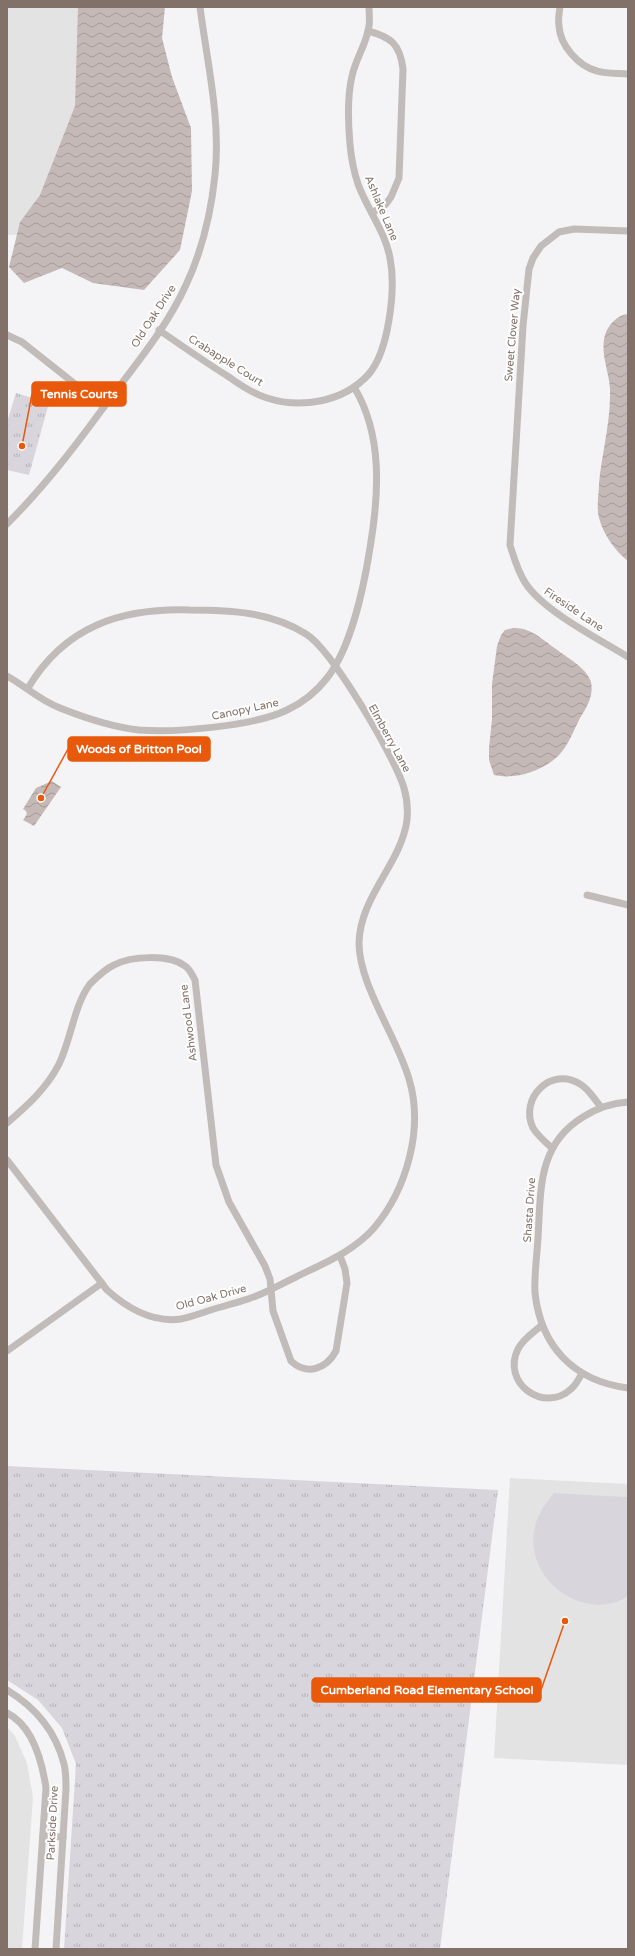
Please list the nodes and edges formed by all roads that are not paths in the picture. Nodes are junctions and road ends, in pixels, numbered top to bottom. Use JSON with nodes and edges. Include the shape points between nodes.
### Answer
{"nodes":[{"id":1,"x":200,"y":7,"type":"edge"},
{"id":2,"x":369,"y":7,"type":"edge"},
{"id":3,"x":560,"y":7,"type":"edge"},
{"id":4,"x":368,"y":31,"type":"junction"},
{"id":5,"x":628,"y":74,"type":"edge"},
{"id":6,"x":372,"y":213,"type":"junction"},
{"id":7,"x":628,"y":231,"type":"edge"},
{"id":8,"x":159,"y":330,"type":"junction"},
{"id":9,"x":7,"y":336,"type":"edge"},
{"id":10,"x":354,"y":386,"type":"junction"},
{"id":11,"x":104,"y":407,"type":"junction"},
{"id":12,"x":510,"y":522,"type":"joint"},
{"id":13,"x":7,"y":524,"type":"edge"},
{"id":14,"x":628,"y":657,"type":"edge"},
{"id":15,"x":335,"y":666,"type":"junction"},
{"id":16,"x":7,"y":676,"type":"edge"},
{"id":17,"x":28,"y":688,"type":"junction"},
{"id":18,"x":587,"y":895,"type":"dead end"},
{"id":19,"x":628,"y":905,"type":"edge"},
{"id":20,"x":628,"y":1102,"type":"edge"},
{"id":21,"x":600,"y":1107,"type":"junction"},
{"id":22,"x":7,"y":1123,"type":"edge"},
{"id":23,"x":552,"y":1148,"type":"junction"},
{"id":24,"x":8,"y":1162,"type":"edge"},
{"id":25,"x":340,"y":1256,"type":"junction"},
{"id":26,"x":102,"y":1283,"type":"junction"},
{"id":27,"x":271,"y":1289,"type":"junction"},
{"id":28,"x":542,"y":1325,"type":"junction"},
{"id":29,"x":7,"y":1351,"type":"edge"},
{"id":30,"x":582,"y":1373,"type":"junction"},
{"id":31,"x":628,"y":1388,"type":"edge"},
{"id":32,"x":7,"y":1690,"type":"edge"},
{"id":33,"x":7,"y":1713,"type":"edge"},
{"id":34,"x":43,"y":1836,"type":"junction"},
{"id":35,"x":63,"y":1837,"type":"junction"},
{"id":36,"x":35,"y":1949,"type":"edge"},
{"id":37,"x":56,"y":1949,"type":"edge"}],
"edges":[{"from":1,"to":8,"type":"street","name":"Old Oak Drive","via":[[216,129],[215,175],[201,248],[186,285]]},
{"from":2,"to":4,"type":"street","name":"Ashlake Lane"},
{"from":3,"to":5,"type":"street","via":[[561,35],[573,56],[588,68],[597,71]]},
{"from":4,"to":6,"type":"street","name":"Ashlake Lane","via":[[352,77],[349,123],[350,146],[358,183]]},
{"from":4,"to":6,"type":"street","via":[[392,41],[402,59],[403,69],[399,178],[386,204]]},
{"from":6,"to":10,"type":"street","name":"Ashlake Lane","via":[[384,237],[390,258],[391,306],[387,333],[378,357],[368,374]]},
{"from":7,"to":12,"type":"street","name":"Sweet Clover Way","via":[[574,229],[559,232],[541,246],[533,258],[529,269],[523,326]]},
{"from":8,"to":10,"type":"street","name":"Crabapple Court","via":[[241,385],[267,398],[294,403],[321,402]]},
{"from":8,"to":11,"type":"street","name":"Old Oak Drive"},
{"from":9,"to":11,"type":"street","via":[[22,342]]},
{"from":10,"to":15,"type":"street","name":"Canopy Lane","via":[[368,414],[374,443],[375,518],[367,569],[349,634]]},
{"from":11,"to":13,"type":"street","name":"Old Oak Drive","via":[[52,475]]},
{"from":12,"to":14,"type":"street","name":"Fireside Lane","via":[[510,545],[515,561],[526,584],[538,598]]},
{"from":15,"to":17,"type":"street","name":"Canopy Lane","via":[[306,699],[286,711],[263,719],[209,728],[163,731],[138,730],[114,725],[58,707]]},
{"from":15,"to":17,"type":"street","name":"Elmberry Lane","via":[[321,646],[309,635],[269,617],[244,612],[146,610],[124,615],[88,630],[50,657]]},
{"from":15,"to":25,"type":"street","name":"Elmberry Lane","via":[[395,766],[404,787],[407,803],[407,820],[402,839],[370,898],[359,939],[362,970],[410,1080],[414,1110],[412,1143],[403,1178],[390,1204],[373,1229]]},
{"from":16,"to":17,"type":"street","name":"Canopy Lane"},
{"from":18,"to":19,"type":"street"},
{"from":20,"to":21,"type":"street"},
{"from":21,"to":23,"type":"street","name":"Shasta Drive","via":[[570,1126]]},
{"from":21,"to":23,"type":"street","via":[[587,1090],[570,1080],[553,1080],[538,1089],[530,1104],[530,1121],[538,1136]]},
{"from":22,"to":27,"type":"street","name":"Ashwood Lane","via":[[27,1106],[50,1078],[59,1063],[81,1001],[100,974],[114,964],[146,958],[174,960],[184,965],[195,980],[216,1164],[229,1202],[266,1266]]},
{"from":23,"to":28,"type":"street","name":"Shasta Drive","via":[[541,1187],[535,1292]]},
{"from":24,"to":26,"type":"street","name":"Old Oak Drive"},
{"from":25,"to":27,"type":"street","name":"Old Oak Drive"},
{"from":25,"to":27,"type":"street","name":"Ashwood Lane","via":[[347,1283],[336,1351],[332,1359],[317,1369],[304,1369],[291,1361],[273,1311]]},
{"from":26,"to":27,"type":"street","name":"Old Oak Drive","via":[[122,1303],[145,1315],[162,1319],[180,1319],[251,1298]]},
{"from":26,"to":29,"type":"street"},
{"from":28,"to":30,"type":"street","name":"Shasta Drive","via":[[555,1350]]},
{"from":28,"to":30,"type":"street","via":[[524,1340],[515,1358],[516,1377],[522,1387],[531,1394],[551,1399],[568,1392]]},
{"from":30,"to":31,"type":"street","name":"Shasta Drive","via":[[599,1381]]},
{"from":32,"to":35,"type":"street","name":"Parkside Drive","via":[[32,1708],[47,1725],[64,1764],[66,1789]]},
{"from":33,"to":34,"type":"street","name":"Parkside Drive","via":[[27,1730],[43,1767],[46,1788]]},
{"from":34,"to":35,"type":"street"},
{"from":34,"to":36,"type":"street","name":"Parkside Drive"},
{"from":35,"to":37,"type":"street","name":"Parkside Drive"}]}
